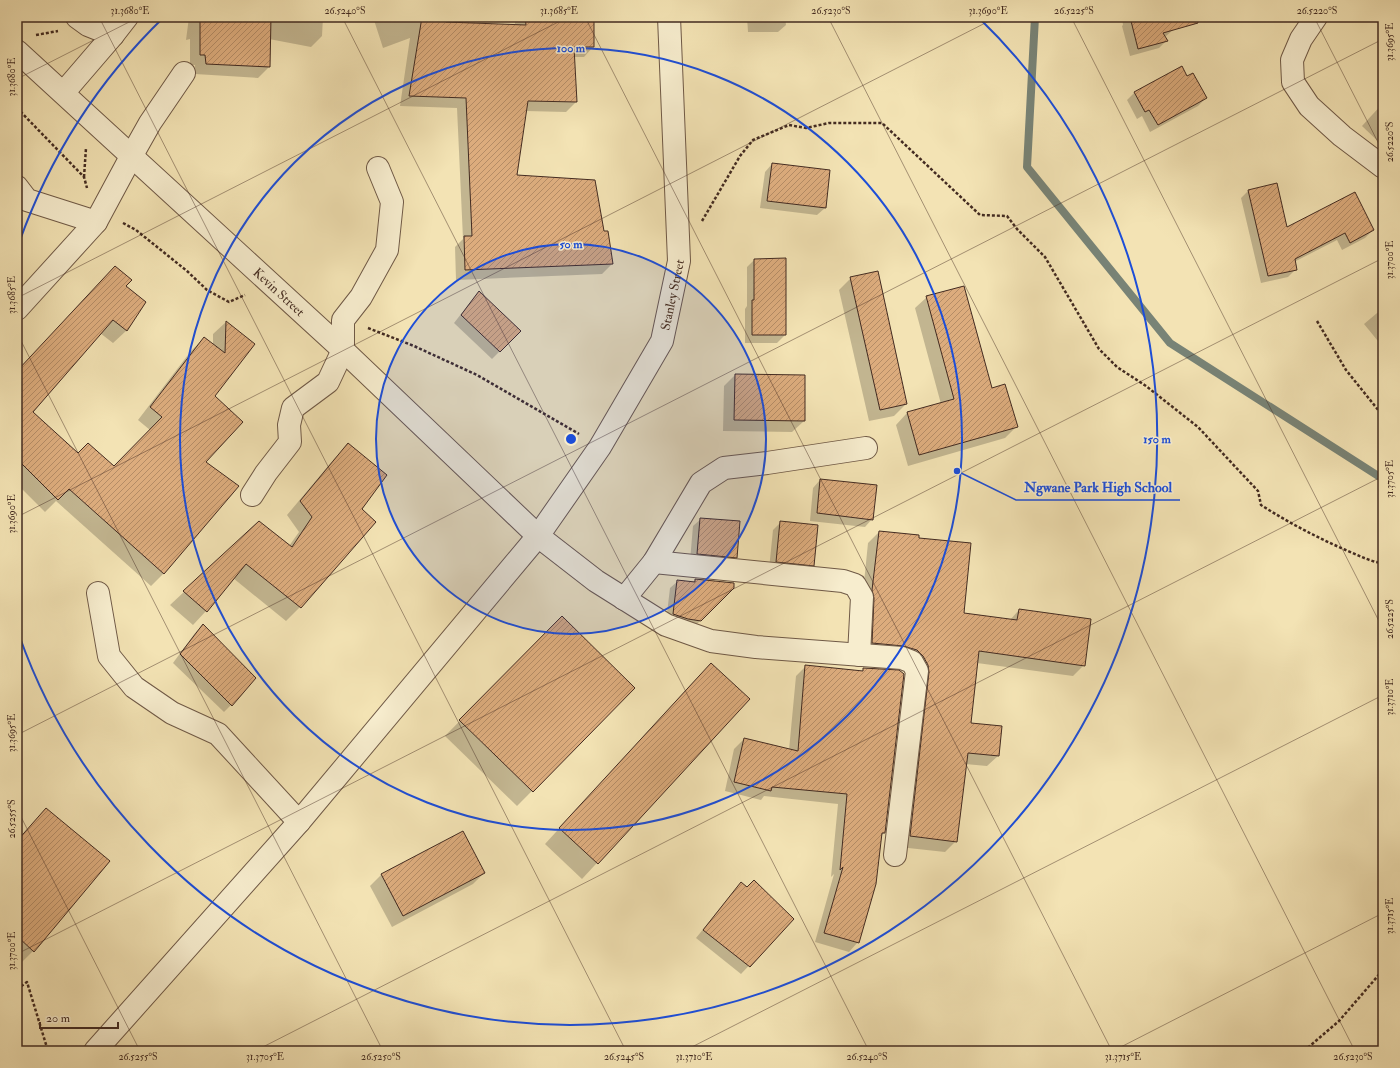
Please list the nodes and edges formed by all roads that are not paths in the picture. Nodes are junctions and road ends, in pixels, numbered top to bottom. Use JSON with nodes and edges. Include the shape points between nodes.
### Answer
{"nodes":[{"id":1,"x":127,"y":17,"type":"edge"},
{"id":2,"x":669,"y":17,"type":"edge"},
{"id":3,"x":1316,"y":17,"type":"edge"},
{"id":4,"x":83,"y":21,"type":"edge"},
{"id":5,"x":112,"y":36,"type":"junction"},
{"id":6,"x":24,"y":43,"type":"edge"},
{"id":7,"x":184,"y":73,"type":"dead end"},
{"id":8,"x":64,"y":92,"type":"junction"},
{"id":9,"x":132,"y":155,"type":"junction"},
{"id":10,"x":1383,"y":167,"type":"edge"},
{"id":11,"x":378,"y":168,"type":"dead end"},
{"id":12,"x":17,"y":187,"type":"edge"},
{"id":13,"x":96,"y":222,"type":"junction"},
{"id":14,"x":17,"y":309,"type":"edge"},
{"id":15,"x":343,"y":350,"type":"junction"},
{"id":16,"x":866,"y":448,"type":"dead end"},
{"id":17,"x":252,"y":495,"type":"dead end"},
{"id":18,"x":538,"y":536,"type":"junction"},
{"id":19,"x":654,"y":562,"type":"junction"},
{"id":20,"x":98,"y":593,"type":"dead end"},
{"id":21,"x":624,"y":599,"type":"junction"},
{"id":22,"x":859,"y":654,"type":"junction"},
{"id":23,"x":298,"y":822,"type":"junction"},
{"id":24,"x":895,"y":855,"type":"dead end"},
{"id":25,"x":95,"y":1051,"type":"edge"}],
"edges":[{"from":1,"to":5,"type":"street"},
{"from":2,"to":18,"type":"street","name":"Stanley Street","via":[[680,261],[662,341],[600,447]]},
{"from":3,"to":10,"type":"street","via":[[1301,39],[1292,60],[1293,82],[1309,106],[1342,136]]},
{"from":4,"to":5,"type":"street"},
{"from":5,"to":8,"type":"street"},
{"from":6,"to":8,"type":"street","name":"Kevin Street"},
{"from":7,"to":9,"type":"street"},
{"from":8,"to":9,"type":"street","name":"Kevin Street"},
{"from":9,"to":13,"type":"street"},
{"from":9,"to":15,"type":"street","name":"Kevin Street"},
{"from":11,"to":15,"type":"street","via":[[392,202],[387,250],[361,297],[343,320]]},
{"from":12,"to":13,"type":"street","via":[[27,200]]},
{"from":13,"to":14,"type":"street"},
{"from":15,"to":17,"type":"street","via":[[328,382],[293,408],[289,425],[290,442]]},
{"from":15,"to":18,"type":"street","name":"Kevin Street"},
{"from":16,"to":19,"type":"street","via":[[724,468],[701,483]]},
{"from":18,"to":21,"type":"street","name":"Kevin Street","via":[[596,581]]},
{"from":18,"to":23,"type":"street","name":"Stanley Street"},
{"from":19,"to":21,"type":"street"},
{"from":19,"to":22,"type":"street","via":[[843,581],[855,585],[862,597]]},
{"from":20,"to":23,"type":"street","via":[[110,656],[134,687],[172,713],[218,734]]},
{"from":21,"to":22,"type":"street","name":"Kevin Street","via":[[666,625],[711,641],[756,647]]},
{"from":22,"to":24,"type":"street","name":"Kevin Street","via":[[902,658],[912,662],[917,671]]},
{"from":23,"to":25,"type":"street","name":"Stanley Street"}]}
